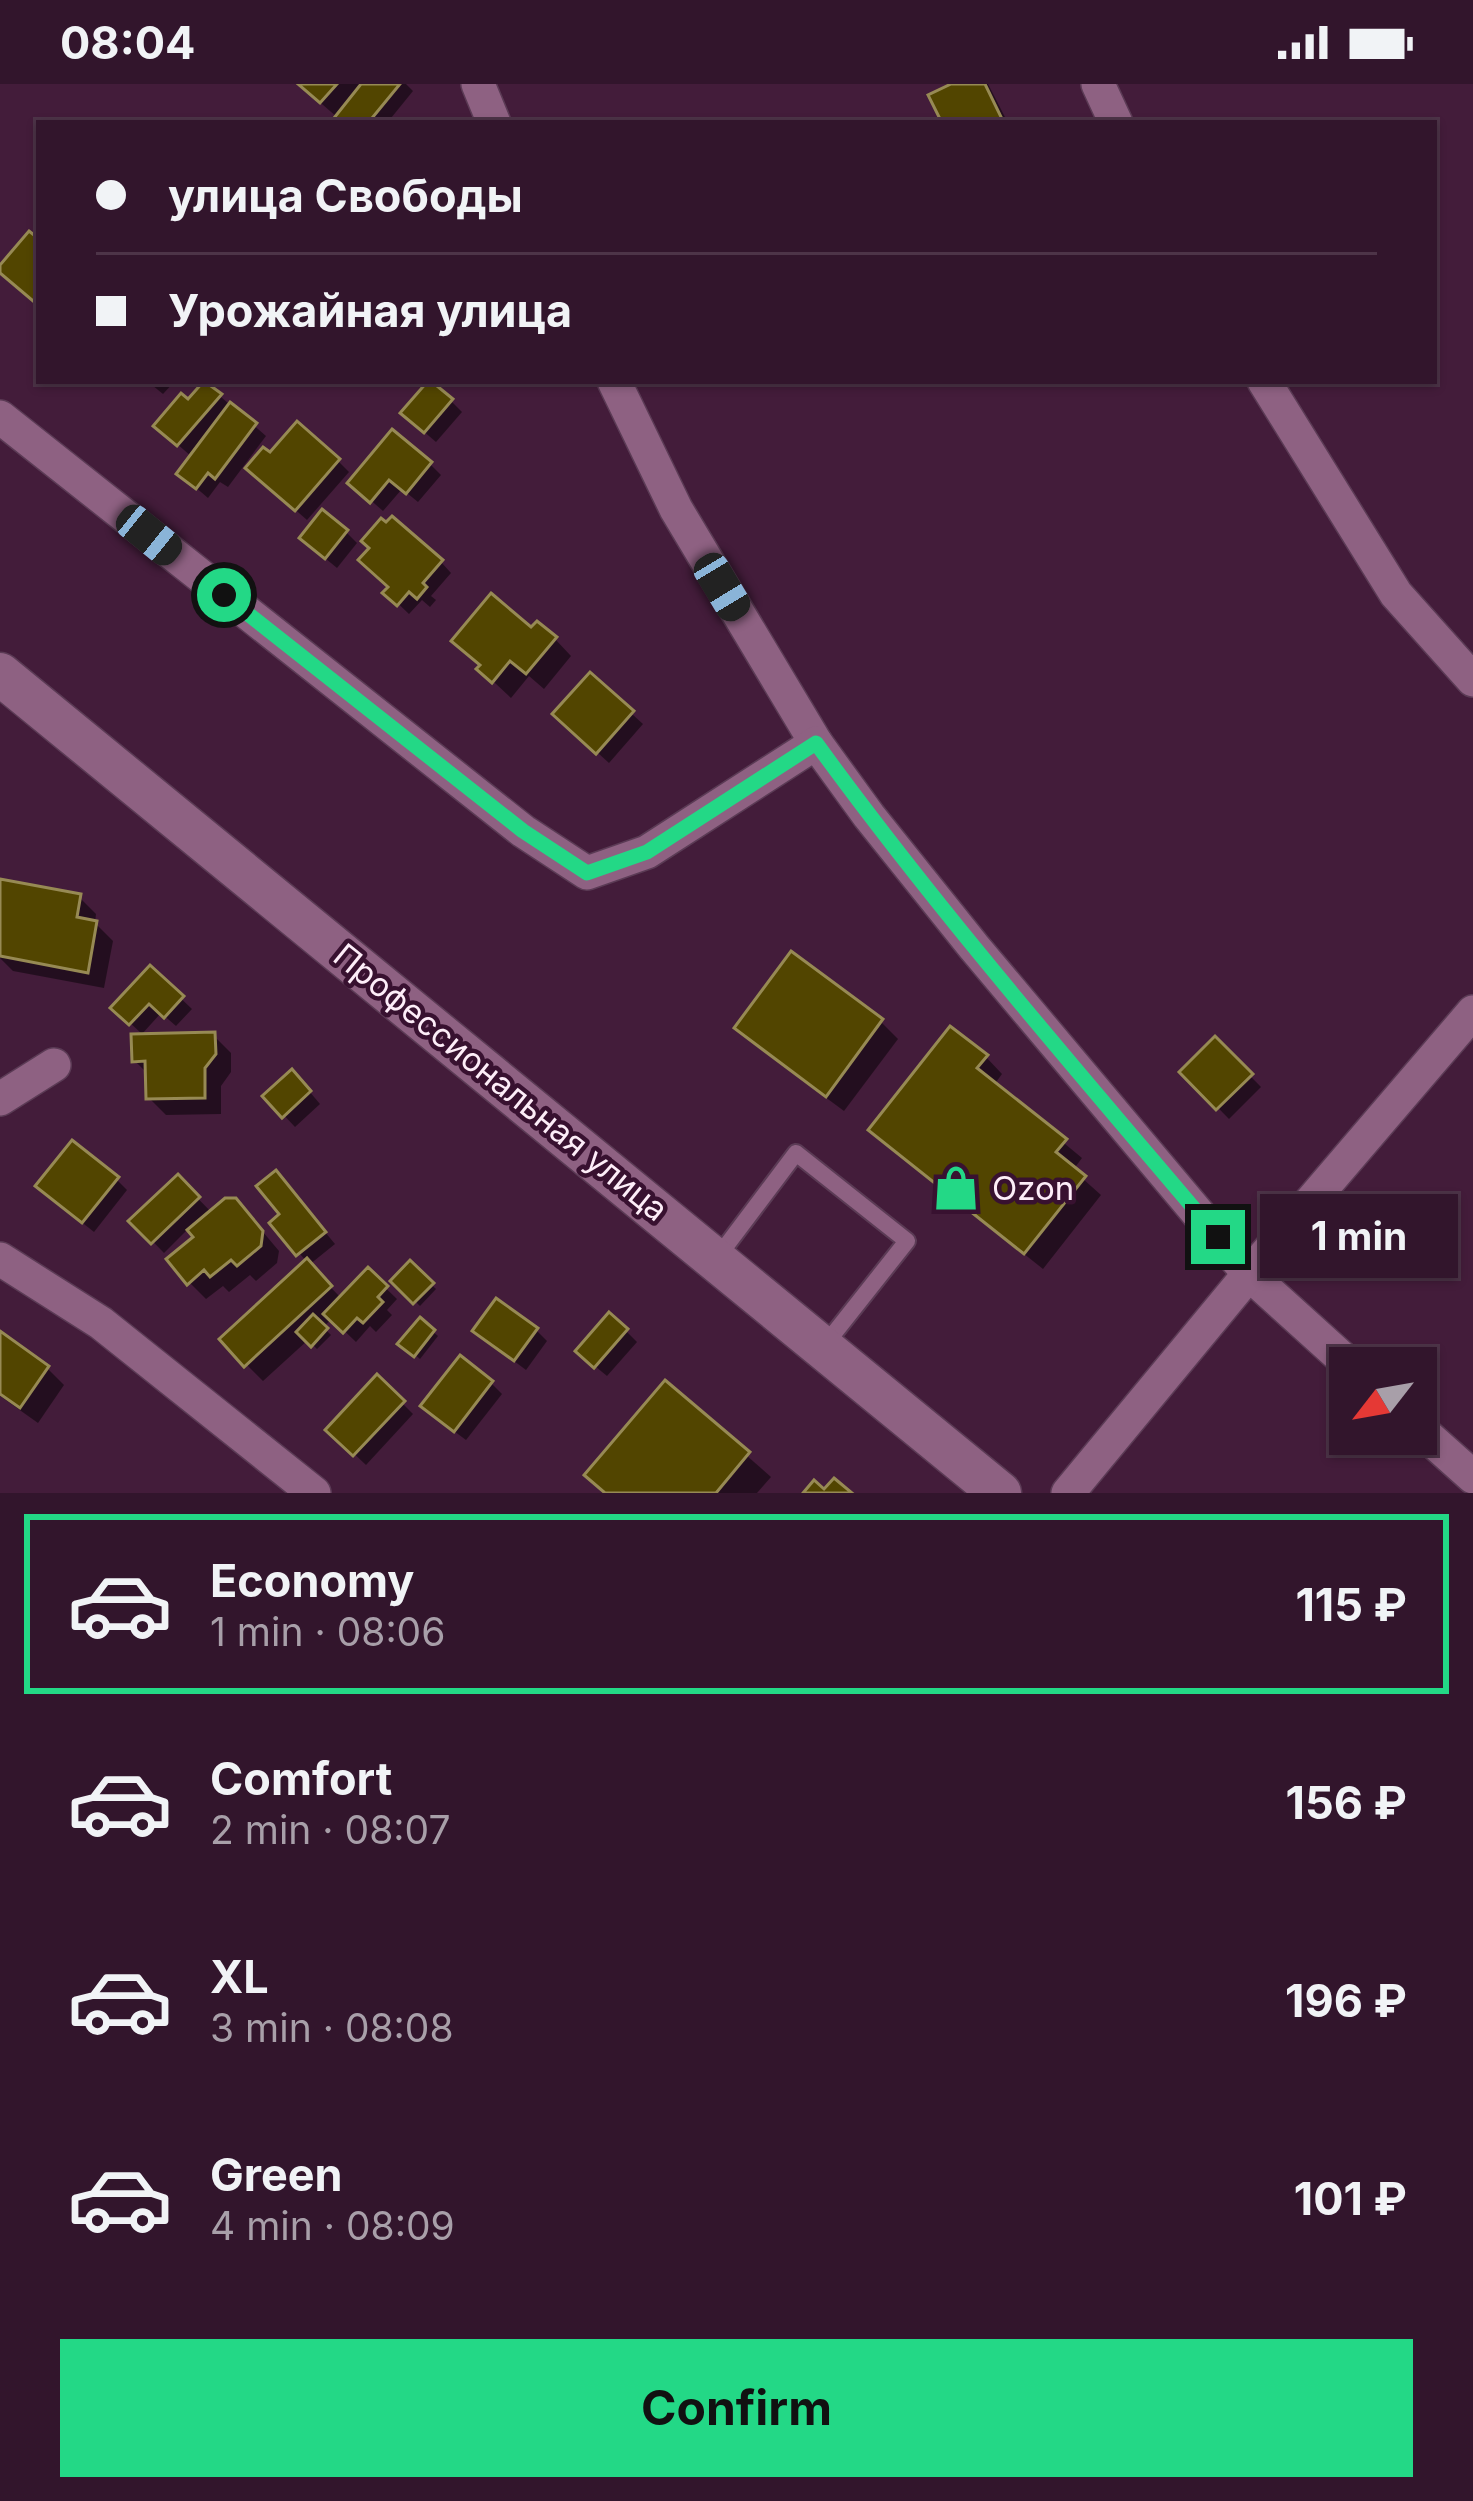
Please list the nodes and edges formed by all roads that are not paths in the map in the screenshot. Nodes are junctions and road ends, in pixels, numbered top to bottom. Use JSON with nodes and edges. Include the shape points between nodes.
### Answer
{"nodes":[{"id":1,"x":478,"y":84,"type":"edge"},
{"id":2,"x":1098,"y":84,"type":"edge"},
{"id":3,"x":493,"y":120,"type":"edge"},
{"id":4,"x":1116,"y":120,"type":"edge"},
{"id":5,"x":615,"y":384,"type":"edge"},
{"id":6,"x":1266,"y":384,"type":"edge"},
{"id":7,"x":0,"y":417,"type":"edge"},
{"id":8,"x":0,"y":674,"type":"edge"},
{"id":9,"x":1473,"y":680,"type":"edge"},
{"id":10,"x":816,"y":743,"type":"junction"},
{"id":11,"x":1473,"y":1012,"type":"edge"},
{"id":12,"x":54,"y":1064,"type":"dead end"},
{"id":13,"x":0,"y":1099,"type":"edge"},
{"id":14,"x":0,"y":1258,"type":"edge"},
{"id":15,"x":717,"y":1259,"type":"junction"},
{"id":16,"x":1249,"y":1274,"type":"junction"},
{"id":17,"x":824,"y":1347,"type":"junction"},
{"id":18,"x":1330,"y":1347,"type":"edge"},
{"id":19,"x":1437,"y":1445,"type":"edge"},
{"id":20,"x":1473,"y":1478,"type":"edge"},
{"id":21,"x":990,"y":1490,"type":"edge"},
{"id":22,"x":314,"y":1493,"type":"edge"},
{"id":23,"x":1068,"y":1493,"type":"edge"}],
"edges":[{"from":1,"to":3,"type":"street"},
{"from":2,"to":4,"type":"street"},
{"from":5,"to":10,"type":"street","via":[[676,509]]},
{"from":6,"to":9,"type":"street","via":[[1396,594]]},
{"from":7,"to":10,"type":"street","via":[[523,831],[587,873],[647,852]]},
{"from":8,"to":15,"type":"street","name":"Профессиональная улица"},
{"from":10,"to":16,"type":"street","via":[[974,947]]},
{"from":11,"to":16,"type":"street"},
{"from":12,"to":13,"type":"street"},
{"from":14,"to":22,"type":"street","via":[[101,1323]]},
{"from":15,"to":17,"type":"street","name":"Профессиональная улица"},
{"from":15,"to":17,"type":"lane","via":[[796,1153],[907,1240]]},
{"from":16,"to":18,"type":"street"},
{"from":16,"to":23,"type":"street"},
{"from":17,"to":21,"type":"street","name":"Профессиональная улица"},
{"from":19,"to":20,"type":"street"}]}
